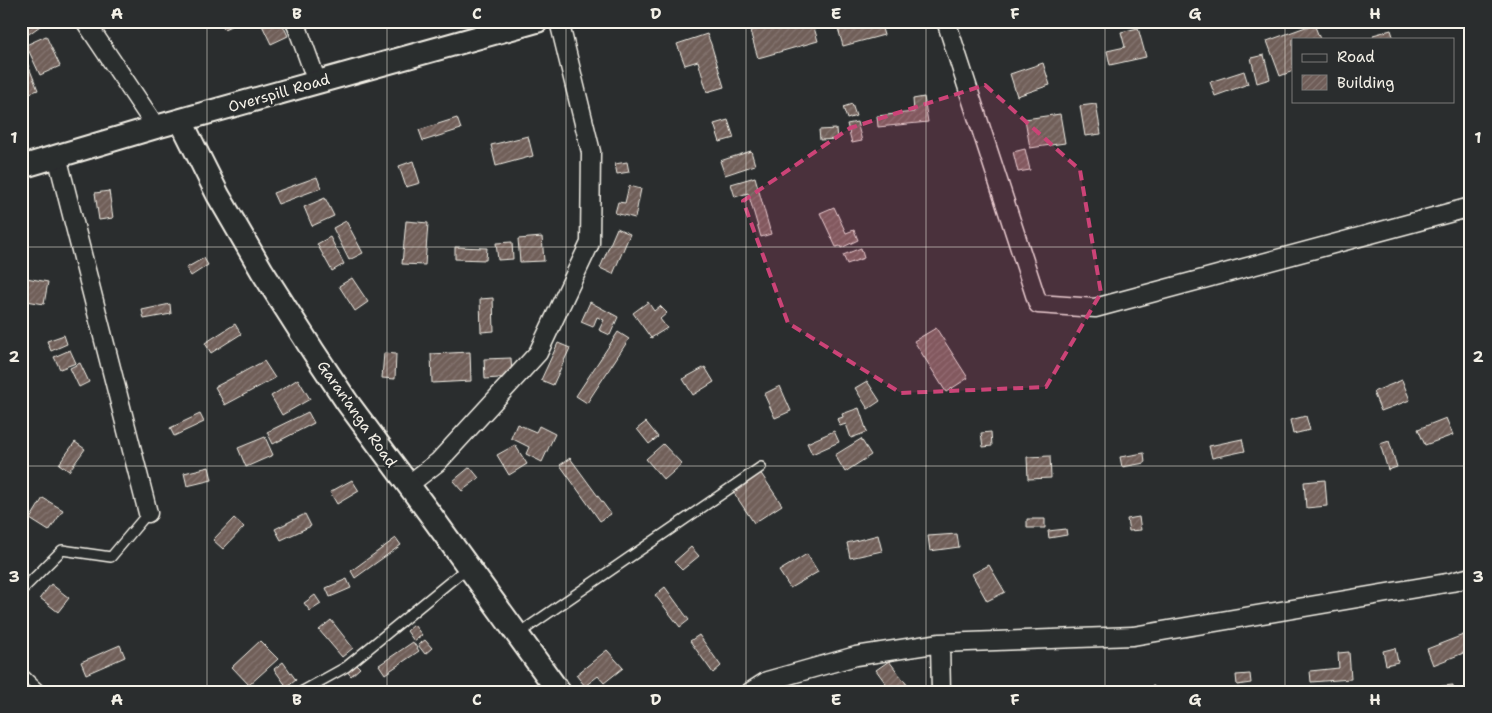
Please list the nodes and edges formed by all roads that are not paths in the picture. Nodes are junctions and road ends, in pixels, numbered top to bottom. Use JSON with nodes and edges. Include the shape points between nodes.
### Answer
{"nodes":[{"id":1,"x":85,"y":21,"type":"edge"},
{"id":2,"x":295,"y":21,"type":"edge"},
{"id":3,"x":537,"y":21,"type":"edge"},
{"id":4,"x":558,"y":21,"type":"edge"},
{"id":5,"x":946,"y":21,"type":"edge"},
{"id":6,"x":317,"y":82,"type":"junction"},
{"id":7,"x":181,"y":121,"type":"junction"},
{"id":8,"x":156,"y":127,"type":"junction"},
{"id":9,"x":57,"y":156,"type":"junction"},
{"id":10,"x":21,"y":167,"type":"edge"},
{"id":11,"x":1471,"y":207,"type":"edge"},
{"id":12,"x":761,"y":468,"type":"dead end"},
{"id":13,"x":408,"y":485,"type":"junction"},
{"id":14,"x":148,"y":512,"type":"joint"},
{"id":15,"x":468,"y":567,"type":"junction"},
{"id":16,"x":1471,"y":577,"type":"edge"},
{"id":17,"x":21,"y":592,"type":"edge"},
{"id":18,"x":517,"y":634,"type":"junction"},
{"id":19,"x":940,"y":643,"type":"junction"},
{"id":20,"x":21,"y":672,"type":"edge"},
{"id":21,"x":42,"y":692,"type":"edge"},
{"id":22,"x":301,"y":692,"type":"edge"},
{"id":23,"x":558,"y":692,"type":"edge"},
{"id":24,"x":750,"y":692,"type":"edge"},
{"id":25,"x":941,"y":692,"type":"edge"}],
"edges":[{"from":1,"to":8,"type":"street"},
{"from":2,"to":6,"type":"street"},
{"from":3,"to":6,"type":"street","name":"Overspill Road"},
{"from":4,"to":13,"type":"street","via":[[591,152],[590,243],[538,353],[438,462]]},
{"from":5,"to":11,"type":"street","via":[[1038,304],[1095,308]]},
{"from":6,"to":7,"type":"street","name":"Overspill Road"},
{"from":7,"to":8,"type":"street","name":"Overspill Road"},
{"from":7,"to":13,"type":"street","name":"Garan'anga Road","via":[[262,271],[347,402]]},
{"from":8,"to":9,"type":"street","name":"Overspill Road"},
{"from":9,"to":10,"type":"street","name":"Overspill Road"},
{"from":9,"to":14,"type":"street"},
{"from":12,"to":18,"type":"lane"},
{"from":13,"to":15,"type":"street","name":"Garan'anga Road"},
{"from":14,"to":17,"type":"lane","via":[[111,557],[62,550]]},
{"from":15,"to":18,"type":"street","name":"Garan'anga Road"},
{"from":15,"to":22,"type":"lane","via":[[346,667]]},
{"from":16,"to":19,"type":"street","via":[[1133,636]]},
{"from":18,"to":23,"type":"street","name":"Garan'anga Road"},
{"from":19,"to":24,"type":"street","via":[[856,656],[767,681]]},
{"from":19,"to":25,"type":"street"},
{"from":20,"to":21,"type":"lane"}]}
